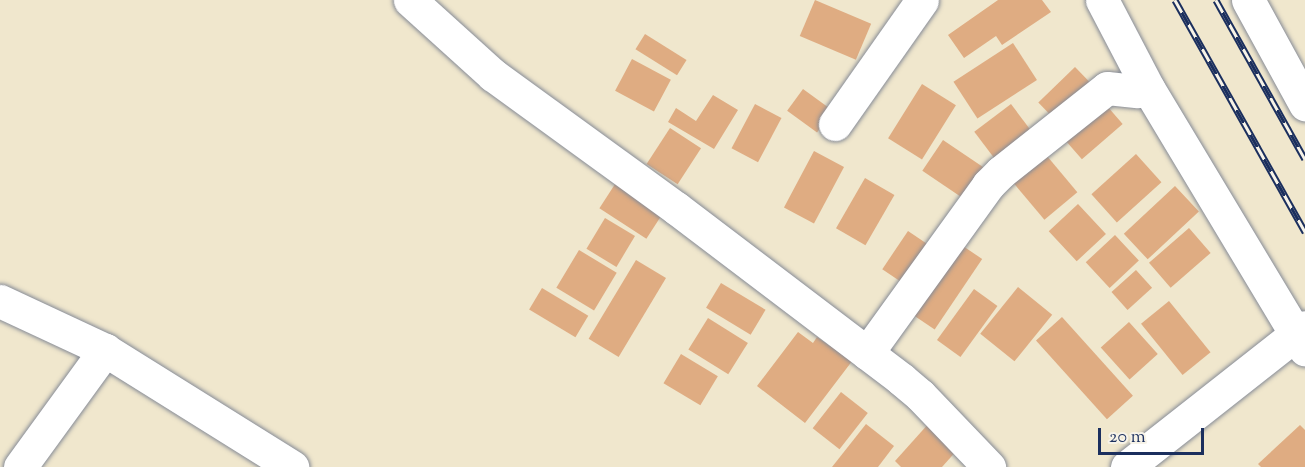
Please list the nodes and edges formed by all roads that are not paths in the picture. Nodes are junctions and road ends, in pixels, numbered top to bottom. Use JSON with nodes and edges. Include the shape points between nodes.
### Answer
{"nodes":[{"id":1,"x":410,"y":0,"type":"edge"},
{"id":2,"x":922,"y":0,"type":"edge"},
{"id":3,"x":1102,"y":0,"type":"edge"},
{"id":4,"x":1248,"y":0,"type":"edge"},
{"id":5,"x":1148,"y":88,"type":"junction"},
{"id":6,"x":1305,"y":104,"type":"edge"},
{"id":7,"x":835,"y":124,"type":"dead end"},
{"id":8,"x":0,"y":301,"type":"edge"},
{"id":9,"x":1302,"y":337,"type":"edge"},
{"id":10,"x":105,"y":350,"type":"junction"},
{"id":11,"x":867,"y":353,"type":"junction"},
{"id":12,"x":20,"y":467,"type":"edge"},
{"id":13,"x":292,"y":467,"type":"edge"},
{"id":14,"x":989,"y":467,"type":"edge"},
{"id":15,"x":1126,"y":467,"type":"edge"}],
"edges":[{"from":1,"to":11,"type":"street","via":[[493,75]]},
{"from":2,"to":7,"type":"street"},
{"from":3,"to":5,"type":"street"},
{"from":4,"to":6,"type":"street"},
{"from":5,"to":9,"type":"street"},
{"from":5,"to":11,"type":"street","via":[[1107,88],[1001,172]]},
{"from":8,"to":10,"type":"street"},
{"from":9,"to":15,"type":"street"},
{"from":10,"to":12,"type":"street"},
{"from":10,"to":13,"type":"street"},
{"from":11,"to":14,"type":"street","via":[[920,395]]}]}
